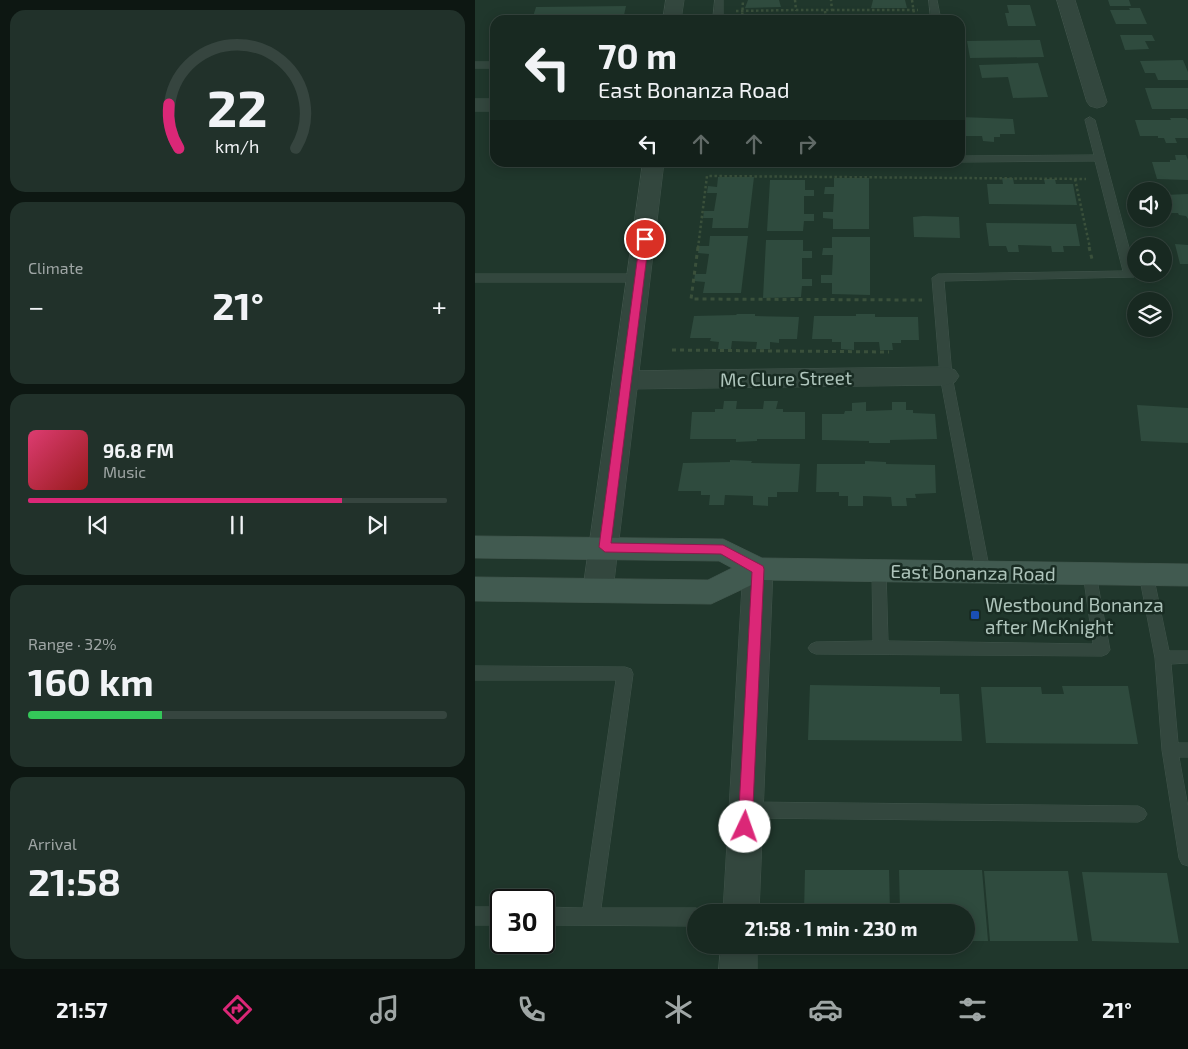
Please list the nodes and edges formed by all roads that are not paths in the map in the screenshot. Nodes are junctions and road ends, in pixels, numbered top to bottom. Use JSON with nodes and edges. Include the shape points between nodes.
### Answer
{"nodes":[{"id":1,"x":675,"y":0,"type":"edge"},
{"id":2,"x":719,"y":0,"type":"edge"},
{"id":3,"x":933,"y":0,"type":"edge"},
{"id":4,"x":1066,"y":0,"type":"edge"},
{"id":5,"x":673,"y":15,"type":"edge"},
{"id":6,"x":718,"y":15,"type":"edge"},
{"id":7,"x":936,"y":15,"type":"edge"},
{"id":8,"x":475,"y":65,"type":"edge"},
{"id":9,"x":490,"y":65,"type":"edge"},
{"id":10,"x":1097,"y":102,"type":"dead end"},
{"id":11,"x":475,"y":105,"type":"edge"},
{"id":12,"x":490,"y":105,"type":"edge"},
{"id":13,"x":1090,"y":120,"type":"dead end"},
{"id":14,"x":1100,"y":158,"type":"junction"},
{"id":15,"x":965,"y":159,"type":"edge"},
{"id":16,"x":653,"y":167,"type":"edge"},
{"id":17,"x":475,"y":278,"type":"edge"},
{"id":18,"x":640,"y":278,"type":"junction"},
{"id":19,"x":946,"y":376,"type":"junction"},
{"id":20,"x":627,"y":380,"type":"junction"},
{"id":21,"x":475,"y":547,"type":"edge"},
{"id":22,"x":605,"y":547,"type":"junction"},
{"id":23,"x":758,"y":569,"type":"junction"},
{"id":24,"x":879,"y":571,"type":"junction"},
{"id":25,"x":983,"y":572,"type":"junction"},
{"id":26,"x":1090,"y":574,"type":"junction"},
{"id":27,"x":1146,"y":574,"type":"junction"},
{"id":28,"x":1188,"y":575,"type":"edge"},
{"id":29,"x":475,"y":589,"type":"edge"},
{"id":30,"x":598,"y":590,"type":"junction"},
{"id":31,"x":881,"y":647,"type":"junction"},
{"id":32,"x":816,"y":648,"type":"dead end"},
{"id":33,"x":1188,"y":657,"type":"edge"},
{"id":34,"x":1163,"y":658,"type":"junction"},
{"id":35,"x":475,"y":673,"type":"edge"},
{"id":36,"x":1170,"y":750,"type":"junction"},
{"id":37,"x":1188,"y":750,"type":"edge"},
{"id":38,"x":746,"y":810,"type":"junction"},
{"id":39,"x":1137,"y":814,"type":"dead end"},
{"id":40,"x":1188,"y":858,"type":"edge"},
{"id":41,"x":741,"y":904,"type":"edge"},
{"id":42,"x":475,"y":916,"type":"edge"},
{"id":43,"x":490,"y":916,"type":"edge"},
{"id":44,"x":555,"y":916,"type":"edge"},
{"id":45,"x":591,"y":917,"type":"junction"},
{"id":46,"x":687,"y":917,"type":"edge"},
{"id":47,"x":739,"y":954,"type":"edge"},
{"id":48,"x":738,"y":969,"type":"edge"}],
"edges":[{"from":1,"to":5,"type":"street"},
{"from":2,"to":6,"type":"lane"},
{"from":3,"to":7,"type":"lane"},
{"from":4,"to":10,"type":"street"},
{"from":8,"to":9,"type":"lane"},
{"from":11,"to":12,"type":"street"},
{"from":13,"to":14,"type":"lane"},
{"from":14,"to":15,"type":"lane"},
{"from":14,"to":19,"type":"lane","via":[[1130,274],[938,278]]},
{"from":16,"to":18,"type":"street"},
{"from":17,"to":18,"type":"lane"},
{"from":18,"to":20,"type":"street"},
{"from":19,"to":20,"type":"street","name":"Mc Clure Street"},
{"from":19,"to":25,"type":"lane"},
{"from":20,"to":22,"type":"street"},
{"from":21,"to":22,"type":"main road","name":"East Bonanza Road"},
{"from":22,"to":23,"type":"main road","name":"East Bonanza Road","via":[[723,550]]},
{"from":22,"to":30,"type":"street"},
{"from":23,"to":24,"type":"main road","name":"East Bonanza Road"},
{"from":23,"to":30,"type":"main road","name":"East Bonanza Road","via":[[711,592]]},
{"from":23,"to":38,"type":"street"},
{"from":24,"to":25,"type":"main road","name":"East Bonanza Road"},
{"from":24,"to":31,"type":"lane"},
{"from":25,"to":26,"type":"main road","name":"East Bonanza Road"},
{"from":26,"to":27,"type":"main road","name":"East Bonanza Road"},
{"from":26,"to":31,"type":"lane","via":[[1102,650]]},
{"from":27,"to":28,"type":"main road","name":"East Bonanza Road"},
{"from":27,"to":34,"type":"lane"},
{"from":29,"to":30,"type":"main road","name":"East Bonanza Road"},
{"from":31,"to":32,"type":"lane"},
{"from":33,"to":34,"type":"lane"},
{"from":34,"to":36,"type":"lane"},
{"from":35,"to":45,"type":"lane","via":[[625,674]]},
{"from":36,"to":37,"type":"lane"},
{"from":36,"to":40,"type":"lane"},
{"from":38,"to":39,"type":"lane"},
{"from":38,"to":41,"type":"street"},
{"from":42,"to":43,"type":"lane"},
{"from":44,"to":45,"type":"lane"},
{"from":45,"to":46,"type":"lane"},
{"from":47,"to":48,"type":"street"}]}
